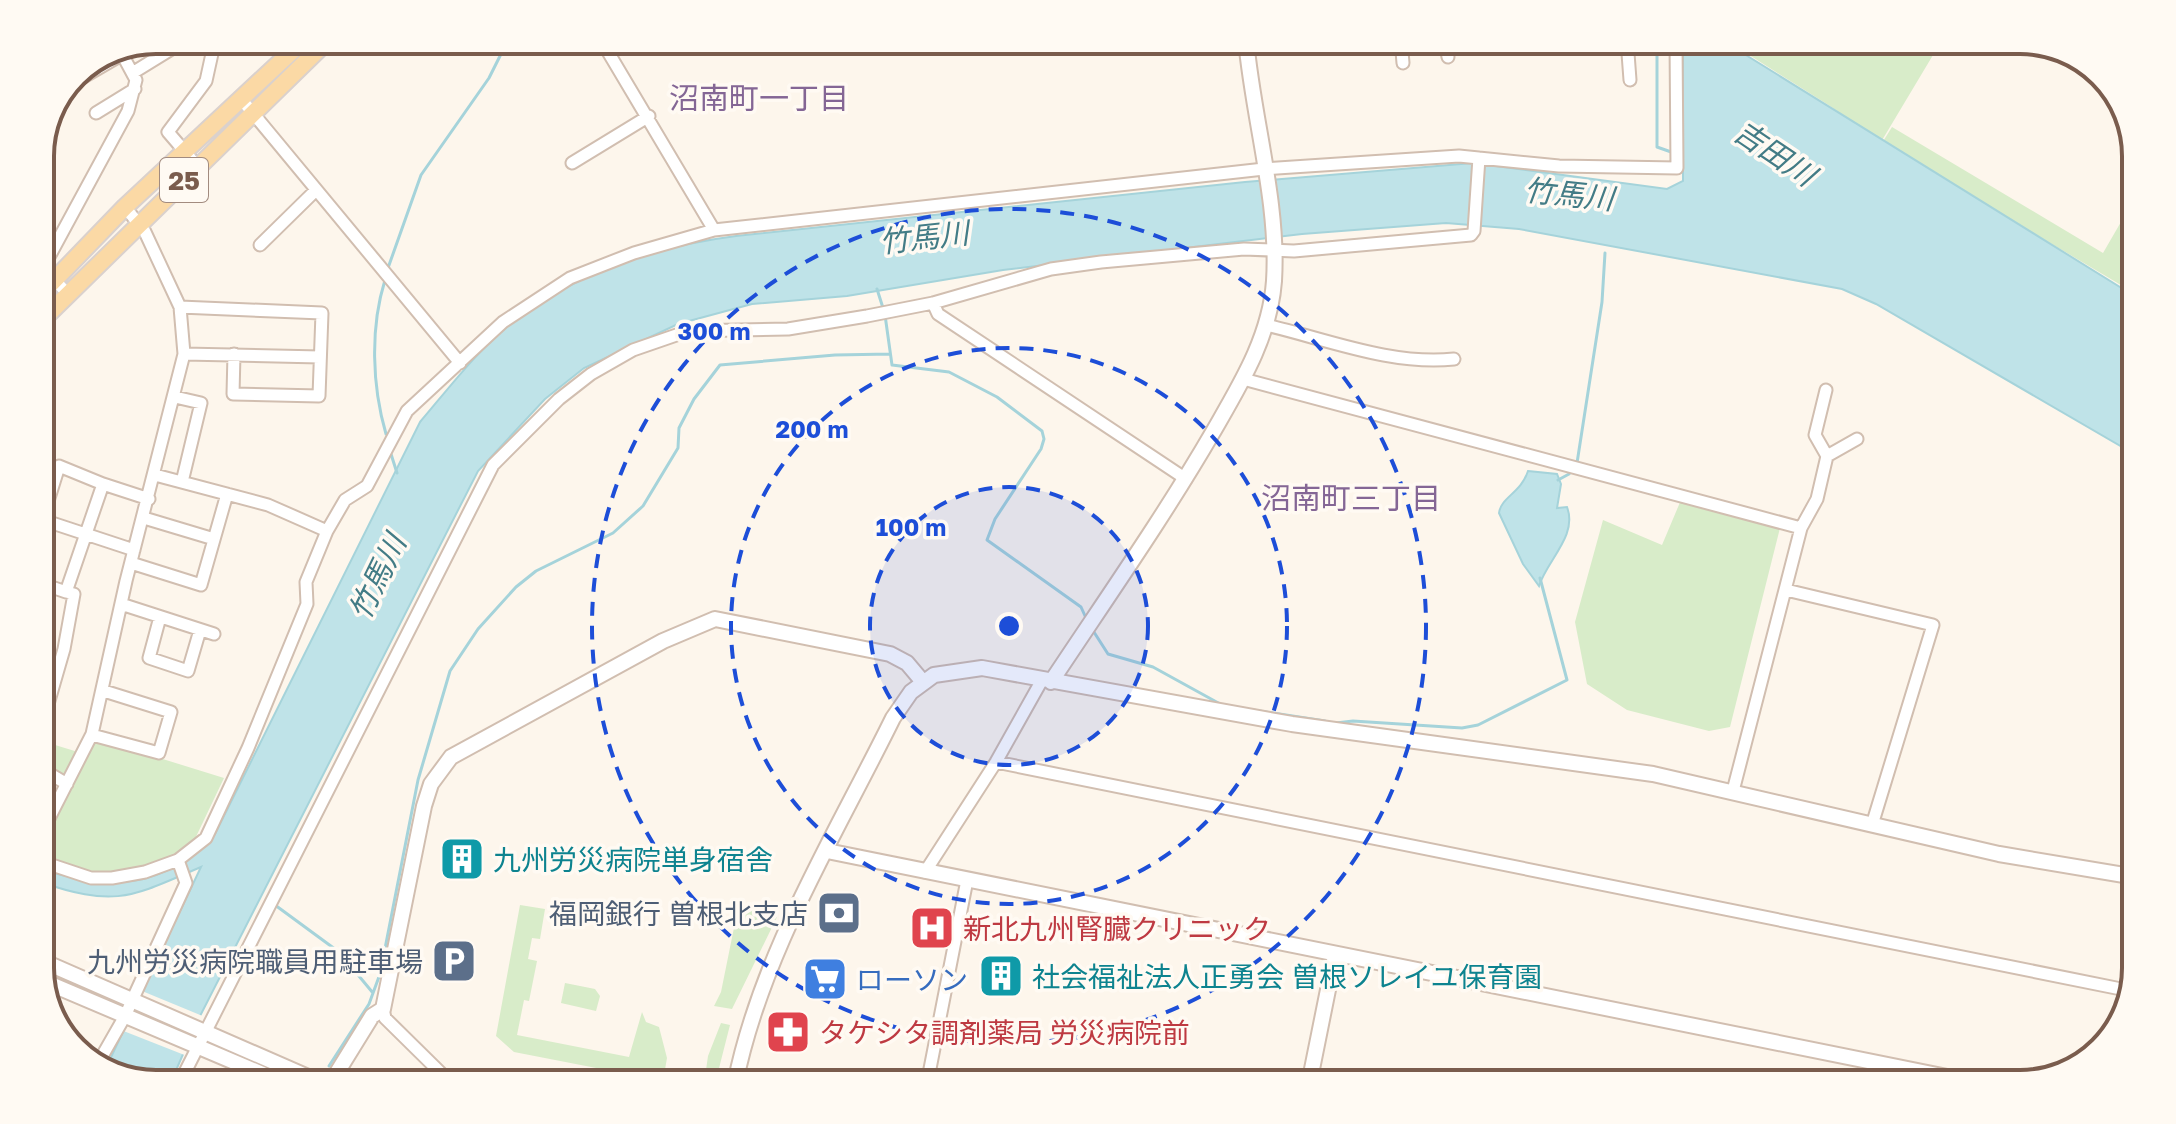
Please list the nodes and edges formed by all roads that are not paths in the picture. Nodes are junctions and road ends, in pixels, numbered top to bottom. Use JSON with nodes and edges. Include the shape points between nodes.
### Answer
{"nodes":[{"id":1,"x":163,"y":54,"type":"edge"},
{"id":2,"x":212,"y":54,"type":"edge"},
{"id":3,"x":292,"y":54,"type":"edge"},
{"id":4,"x":311,"y":54,"type":"edge"},
{"id":5,"x":610,"y":54,"type":"edge"},
{"id":6,"x":1248,"y":54,"type":"edge"},
{"id":7,"x":1402,"y":54,"type":"edge"},
{"id":8,"x":1447,"y":54,"type":"edge"},
{"id":9,"x":1628,"y":54,"type":"edge"},
{"id":10,"x":1676,"y":54,"type":"edge"},
{"id":11,"x":1448,"y":57,"type":"dead end"},
{"id":12,"x":125,"y":59,"type":"edge"},
{"id":13,"x":1403,"y":63,"type":"dead end"},
{"id":14,"x":134,"y":72,"type":"junction"},
{"id":15,"x":1630,"y":80,"type":"dead end"},
{"id":16,"x":135,"y":89,"type":"junction"},
{"id":17,"x":248,"y":106,"type":"junction"},
{"id":18,"x":96,"y":113,"type":"dead end"},
{"id":19,"x":649,"y":116,"type":"junction"},
{"id":20,"x":186,"y":153,"type":"junction"},
{"id":21,"x":1479,"y":160,"type":"junction"},
{"id":22,"x":572,"y":163,"type":"dead end"},
{"id":23,"x":198,"y":167,"type":"junction"},
{"id":24,"x":1264,"y":172,"type":"junction"},
{"id":25,"x":315,"y":191,"type":"junction"},
{"id":26,"x":125,"y":207,"type":"junction"},
{"id":27,"x":139,"y":223,"type":"junction"},
{"id":28,"x":714,"y":230,"type":"junction"},
{"id":29,"x":260,"y":245,"type":"dead end"},
{"id":30,"x":1273,"y":245,"type":"junction"},
{"id":31,"x":54,"y":248,"type":"edge"},
{"id":32,"x":54,"y":280,"type":"edge"},
{"id":33,"x":54,"y":282,"type":"edge"},
{"id":34,"x":67,"y":293,"type":"junction"},
{"id":35,"x":933,"y":303,"type":"junction"},
{"id":36,"x":54,"y":307,"type":"edge"},
{"id":37,"x":180,"y":307,"type":"junction"},
{"id":38,"x":1266,"y":325,"type":"junction"},
{"id":39,"x":184,"y":354,"type":"junction"},
{"id":40,"x":234,"y":354,"type":"junction"},
{"id":41,"x":320,"y":357,"type":"junction"},
{"id":42,"x":1454,"y":359,"type":"dead end"},
{"id":43,"x":460,"y":363,"type":"junction"},
{"id":44,"x":1243,"y":379,"type":"junction"},
{"id":45,"x":1826,"y":390,"type":"dead end"},
{"id":46,"x":175,"y":397,"type":"junction"},
{"id":47,"x":1857,"y":439,"type":"dead end"},
{"id":48,"x":1827,"y":456,"type":"junction"},
{"id":49,"x":155,"y":475,"type":"junction"},
{"id":50,"x":1186,"y":479,"type":"junction"},
{"id":51,"x":54,"y":482,"type":"edge"},
{"id":52,"x":182,"y":482,"type":"junction"},
{"id":53,"x":103,"y":484,"type":"junction"},
{"id":54,"x":227,"y":494,"type":"junction"},
{"id":55,"x":149,"y":499,"type":"junction"},
{"id":56,"x":144,"y":518,"type":"junction"},
{"id":57,"x":54,"y":525,"type":"edge"},
{"id":58,"x":1801,"y":528,"type":"junction"},
{"id":59,"x":327,"y":531,"type":"junction"},
{"id":60,"x":86,"y":534,"type":"junction"},
{"id":61,"x":214,"y":539,"type":"junction"},
{"id":62,"x":134,"y":550,"type":"junction"},
{"id":63,"x":131,"y":563,"type":"junction"},
{"id":64,"x":54,"y":588,"type":"edge"},
{"id":65,"x":1786,"y":590,"type":"junction"},
{"id":66,"x":66,"y":592,"type":"junction"},
{"id":67,"x":121,"y":604,"type":"junction"},
{"id":68,"x":160,"y":617,"type":"junction"},
{"id":69,"x":200,"y":630,"type":"junction"},
{"id":70,"x":214,"y":634,"type":"dead end"},
{"id":71,"x":1047,"y":681,"type":"junction"},
{"id":72,"x":54,"y":682,"type":"edge"},
{"id":73,"x":923,"y":682,"type":"junction"},
{"id":74,"x":104,"y":691,"type":"junction"},
{"id":75,"x":92,"y":735,"type":"junction"},
{"id":76,"x":996,"y":762,"type":"junction"},
{"id":77,"x":54,"y":776,"type":"edge"},
{"id":78,"x":67,"y":784,"type":"junction"},
{"id":79,"x":1733,"y":791,"type":"junction"},
{"id":80,"x":54,"y":809,"type":"edge"},
{"id":81,"x":1872,"y":825,"type":"junction"},
{"id":82,"x":827,"y":851,"type":"junction"},
{"id":83,"x":178,"y":860,"type":"junction"},
{"id":84,"x":54,"y":866,"type":"edge"},
{"id":85,"x":925,"y":872,"type":"junction"},
{"id":86,"x":2122,"y":875,"type":"edge"},
{"id":87,"x":967,"y":880,"type":"junction"},
{"id":88,"x":1335,"y":955,"type":"junction"},
{"id":89,"x":54,"y":966,"type":"edge"},
{"id":90,"x":56,"y":986,"type":"edge"},
{"id":91,"x":2120,"y":989,"type":"edge"},
{"id":92,"x":133,"y":1001,"type":"junction"},
{"id":93,"x":383,"y":1009,"type":"junction"},
{"id":94,"x":126,"y":1016,"type":"junction"},
{"id":95,"x":204,"y":1031,"type":"junction"},
{"id":96,"x":198,"y":1046,"type":"junction"},
{"id":97,"x":103,"y":1055,"type":"edge"},
{"id":98,"x":186,"y":1070,"type":"edge"},
{"id":99,"x":254,"y":1070,"type":"edge"},
{"id":100,"x":292,"y":1070,"type":"edge"},
{"id":101,"x":339,"y":1070,"type":"edge"},
{"id":102,"x":438,"y":1070,"type":"edge"},
{"id":103,"x":739,"y":1070,"type":"edge"},
{"id":104,"x":930,"y":1070,"type":"edge"},
{"id":105,"x":1312,"y":1070,"type":"edge"},
{"id":106,"x":1912,"y":1070,"type":"edge"}],
"edges":[{"from":1,"to":14,"type":"street"},
{"from":2,"to":20,"type":"street","via":[[206,81],[168,132]]},
{"from":3,"to":17,"type":"main road","number":"25"},
{"from":4,"to":17,"type":"main road","number":"25"},
{"from":5,"to":19,"type":"street"},
{"from":6,"to":24,"type":"street"},
{"from":7,"to":13,"type":"street"},
{"from":8,"to":11,"type":"street"},
{"from":9,"to":15,"type":"street"},
{"from":10,"to":21,"type":"street","via":[[1677,168]]},
{"from":12,"to":14,"type":"street"},
{"from":14,"to":16,"type":"street"},
{"from":16,"to":18,"type":"street"},
{"from":16,"to":31,"type":"street"},
{"from":17,"to":20,"type":"main road","number":"25"},
{"from":17,"to":23,"type":"main road","number":"25"},
{"from":17,"to":25,"type":"street"},
{"from":19,"to":22,"type":"street"},
{"from":19,"to":28,"type":"street"},
{"from":20,"to":23,"type":"street"},
{"from":20,"to":26,"type":"main road","number":"25"},
{"from":21,"to":24,"type":"street"},
{"from":21,"to":30,"type":"street","via":[[1471,235],[1294,251]]},
{"from":23,"to":27,"type":"main road","number":"25"},
{"from":24,"to":28,"type":"street"},
{"from":24,"to":30,"type":"street"},
{"from":25,"to":29,"type":"street"},
{"from":25,"to":43,"type":"street"},
{"from":26,"to":27,"type":"street"},
{"from":26,"to":32,"type":"main road","number":"25"},
{"from":27,"to":34,"type":"main road","number":"25"},
{"from":27,"to":37,"type":"street"},
{"from":28,"to":43,"type":"street","via":[[570,278],[503,322]]},
{"from":30,"to":35,"type":"street","via":[[1051,269]]},
{"from":30,"to":38,"type":"street","via":[[1274,281]]},
{"from":33,"to":34,"type":"street"},
{"from":34,"to":36,"type":"main road","number":"25"},
{"from":35,"to":50,"type":"street","via":[[938,314]]},
{"from":35,"to":95,"type":"street","via":[[788,329],[688,331],[633,350],[591,374],[525,431],[487,475]]},
{"from":37,"to":39,"type":"street"},
{"from":37,"to":41,"type":"street","via":[[322,313]]},
{"from":38,"to":42,"type":"street","via":[[1393,356]]},
{"from":38,"to":44,"type":"street"},
{"from":39,"to":40,"type":"street"},
{"from":39,"to":46,"type":"street"},
{"from":40,"to":41,"type":"street"},
{"from":40,"to":41,"type":"street","via":[[233,394],[319,396]]},
{"from":43,"to":59,"type":"street","via":[[407,411],[367,486],[345,500]]},
{"from":44,"to":50,"type":"street"},
{"from":44,"to":58,"type":"street"},
{"from":45,"to":48,"type":"street","via":[[1815,435]]},
{"from":46,"to":49,"type":"street"},
{"from":46,"to":52,"type":"street","via":[[201,403]]},
{"from":47,"to":48,"type":"street"},
{"from":48,"to":58,"type":"street","via":[[1817,499]]},
{"from":49,"to":52,"type":"street"},
{"from":49,"to":55,"type":"street"},
{"from":50,"to":71,"type":"street"},
{"from":51,"to":53,"type":"street","via":[[59,466]]},
{"from":52,"to":54,"type":"street"},
{"from":53,"to":55,"type":"street"},
{"from":53,"to":60,"type":"street"},
{"from":54,"to":59,"type":"street"},
{"from":54,"to":61,"type":"street"},
{"from":55,"to":56,"type":"street"},
{"from":56,"to":61,"type":"street"},
{"from":56,"to":62,"type":"street"},
{"from":57,"to":60,"type":"street"},
{"from":58,"to":65,"type":"street"},
{"from":59,"to":83,"type":"street","via":[[306,582],[307,604],[248,748],[206,838]]},
{"from":60,"to":62,"type":"street"},
{"from":60,"to":66,"type":"street"},
{"from":61,"to":63,"type":"street","via":[[201,585]]},
{"from":62,"to":63,"type":"street"},
{"from":63,"to":67,"type":"street"},
{"from":64,"to":66,"type":"street"},
{"from":65,"to":79,"type":"street"},
{"from":65,"to":81,"type":"street","via":[[1933,625]]},
{"from":66,"to":72,"type":"street","via":[[74,594]]},
{"from":67,"to":68,"type":"street"},
{"from":67,"to":74,"type":"street"},
{"from":68,"to":69,"type":"street"},
{"from":68,"to":69,"type":"street","via":[[149,658],[175,667],[188,671]]},
{"from":69,"to":70,"type":"street"},
{"from":71,"to":73,"type":"street","via":[[982,668],[946,671]]},
{"from":71,"to":76,"type":"street"},
{"from":71,"to":79,"type":"street","via":[[1292,724],[1653,774]]},
{"from":73,"to":82,"type":"street","via":[[901,704]]},
{"from":73,"to":93,"type":"street","via":[[907,663],[890,654],[715,619],[663,641],[451,757],[431,784],[424,806]]},
{"from":74,"to":75,"type":"street"},
{"from":74,"to":75,"type":"street","via":[[171,712],[159,753]]},
{"from":75,"to":78,"type":"street"},
{"from":76,"to":85,"type":"street"},
{"from":76,"to":91,"type":"street"},
{"from":77,"to":78,"type":"street"},
{"from":78,"to":80,"type":"street"},
{"from":79,"to":81,"type":"street"},
{"from":81,"to":86,"type":"street"},
{"from":82,"to":85,"type":"street"},
{"from":82,"to":103,"type":"street","via":[[756,1005]]},
{"from":83,"to":84,"type":"street","via":[[145,872],[91,878]]},
{"from":83,"to":92,"type":"street","via":[[186,883]]},
{"from":85,"to":87,"type":"street"},
{"from":87,"to":88,"type":"street"},
{"from":87,"to":104,"type":"street"},
{"from":88,"to":105,"type":"street"},
{"from":88,"to":106,"type":"street"},
{"from":89,"to":92,"type":"street"},
{"from":90,"to":94,"type":"street"},
{"from":92,"to":94,"type":"street"},
{"from":92,"to":95,"type":"street"},
{"from":93,"to":101,"type":"street","via":[[372,1016]]},
{"from":93,"to":102,"type":"street","via":[[385,1018]]},
{"from":94,"to":96,"type":"street"},
{"from":94,"to":97,"type":"street"},
{"from":95,"to":96,"type":"street"},
{"from":95,"to":100,"type":"street"},
{"from":96,"to":98,"type":"street"},
{"from":96,"to":99,"type":"street"}]}
